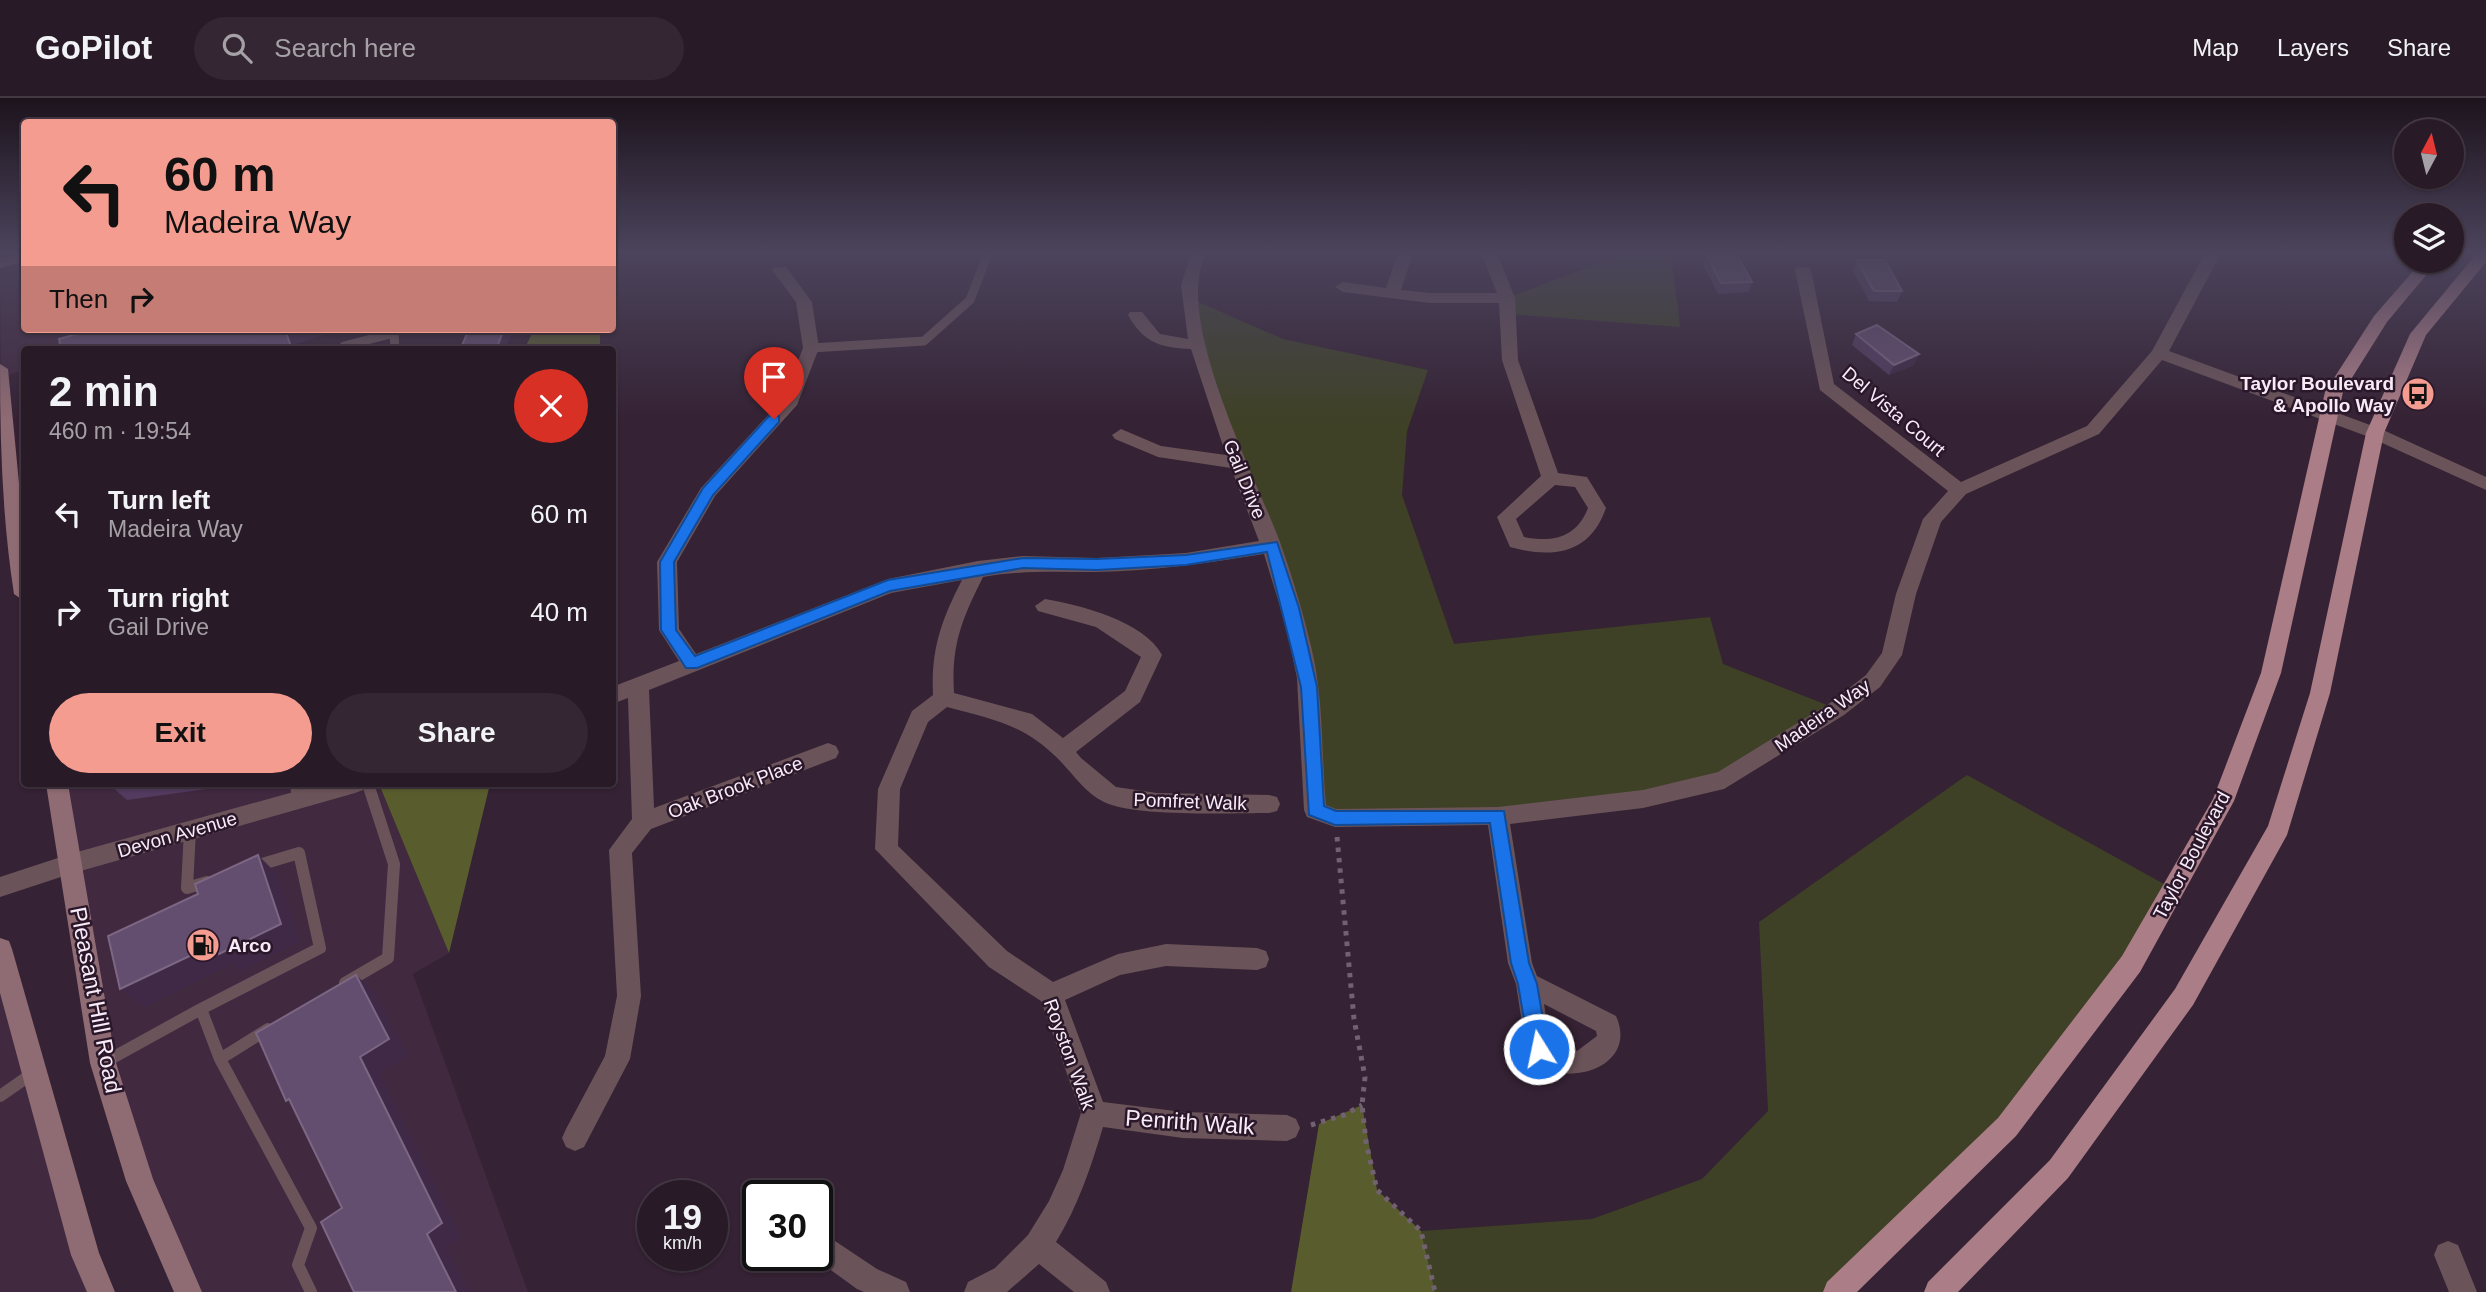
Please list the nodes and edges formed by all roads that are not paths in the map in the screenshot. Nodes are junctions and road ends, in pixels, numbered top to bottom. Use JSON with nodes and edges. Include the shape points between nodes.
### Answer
{"nodes":[{"id":1,"x":805,"y":309,"type":"edge"},
{"id":2,"x":960,"y":309,"type":"edge"},
{"id":3,"x":1191,"y":309,"type":"edge"},
{"id":4,"x":1508,"y":309,"type":"edge"},
{"id":5,"x":1811,"y":309,"type":"edge"},
{"id":6,"x":2183,"y":309,"type":"edge"},
{"id":7,"x":2389,"y":309,"type":"edge"},
{"id":8,"x":2439,"y":309,"type":"edge"},
{"id":9,"x":1136,"y":315,"type":"dead end"},
{"id":10,"x":394,"y":333,"type":"edge"},
{"id":11,"x":1197,"y":344,"type":"junction"},
{"id":12,"x":344,"y":346,"type":"edge"},
{"id":13,"x":811,"y":348,"type":"junction"},
{"id":14,"x":2159,"y":353,"type":"junction"},
{"id":15,"x":0,"y":369,"type":"edge"},
{"id":16,"x":2329,"y":416,"type":"junction"},
{"id":17,"x":2375,"y":433,"type":"junction"},
{"id":18,"x":1121,"y":435,"type":"dead end"},
{"id":19,"x":1238,"y":463,"type":"junction"},
{"id":20,"x":1551,"y":478,"type":"junction"},
{"id":21,"x":2486,"y":484,"type":"edge"},
{"id":22,"x":1959,"y":490,"type":"junction"},
{"id":23,"x":20,"y":544,"type":"edge"},
{"id":24,"x":1272,"y":545,"type":"junction"},
{"id":25,"x":978,"y":568,"type":"junction"},
{"id":26,"x":1045,"y":606,"type":"dead end"},
{"id":27,"x":692,"y":664,"type":"junction"},
{"id":28,"x":638,"y":687,"type":"junction"},
{"id":29,"x":616,"y":695,"type":"edge"},
{"id":30,"x":944,"y":698,"type":"junction"},
{"id":31,"x":1063,"y":750,"type":"junction"},
{"id":32,"x":828,"y":752,"type":"dead end"},
{"id":33,"x":57,"y":787,"type":"edge"},
{"id":34,"x":333,"y":787,"type":"edge"},
{"id":35,"x":369,"y":787,"type":"edge"},
{"id":36,"x":297,"y":792,"type":"edge"},
{"id":37,"x":1269,"y":804,"type":"dead end"},
{"id":38,"x":1498,"y":816,"type":"junction"},
{"id":39,"x":1335,"y":818,"type":"joint"},
{"id":40,"x":643,"y":822,"type":"junction"},
{"id":41,"x":190,"y":830,"type":"junction"},
{"id":42,"x":70,"y":864,"type":"junction"},
{"id":43,"x":0,"y":887,"type":"edge"},
{"id":44,"x":1257,"y":959,"type":"dead end"},
{"id":45,"x":2,"y":965,"type":"edge"},
{"id":46,"x":1528,"y":984,"type":"dead end"},
{"id":47,"x":335,"y":989,"type":"edge"},
{"id":48,"x":1051,"y":994,"type":"junction"},
{"id":49,"x":201,"y":1009,"type":"junction"},
{"id":50,"x":276,"y":1025,"type":"edge"},
{"id":51,"x":220,"y":1059,"type":"junction"},
{"id":52,"x":103,"y":1062,"type":"junction"},
{"id":53,"x":33,"y":1073,"type":"junction"},
{"id":54,"x":0,"y":1096,"type":"edge"},
{"id":55,"x":1094,"y":1113,"type":"junction"},
{"id":56,"x":1287,"y":1128,"type":"road end"},
{"id":57,"x":575,"y":1138,"type":"dead end"},
{"id":58,"x":1038,"y":1245,"type":"junction"},
{"id":59,"x":833,"y":1255,"type":"edge"},
{"id":60,"x":2448,"y":1255,"type":"dead end"},
{"id":61,"x":101,"y":1292,"type":"edge"},
{"id":62,"x":188,"y":1292,"type":"edge"},
{"id":63,"x":311,"y":1292,"type":"edge"},
{"id":64,"x":896,"y":1292,"type":"edge"},
{"id":65,"x":978,"y":1292,"type":"edge"},
{"id":66,"x":1096,"y":1292,"type":"edge"},
{"id":67,"x":1837,"y":1292,"type":"edge"},
{"id":68,"x":1938,"y":1292,"type":"edge"},
{"id":69,"x":2463,"y":1292,"type":"edge"}],
"edges":[{"from":1,"to":13,"type":"street"},
{"from":2,"to":13,"type":"lane","via":[[924,341]]},
{"from":3,"to":11,"type":"street","name":"Gail Drive"},
{"from":4,"to":20,"type":"street","via":[[1510,360]]},
{"from":5,"to":22,"type":"street","name":"Del Vista Court","via":[[1826,386]]},
{"from":6,"to":14,"type":"street","name":"Madeira Way"},
{"from":7,"to":16,"type":"main road","name":"Taylor Boulevard","via":[[2334,392]]},
{"from":8,"to":17,"type":"main road","via":[[2418,334]]},
{"from":9,"to":11,"type":"street","via":[[1146,334],[1166,343]]},
{"from":10,"to":12,"type":"lane"},
{"from":11,"to":19,"type":"street","name":"Gail Drive"},
{"from":13,"to":27,"type":"street","via":[[790,401],[708,492],[667,562],[669,630]]},
{"from":14,"to":16,"type":"street"},
{"from":14,"to":22,"type":"street","name":"Madeira Way","via":[[2093,430]]},
{"from":15,"to":23,"type":"main road"},
{"from":16,"to":17,"type":"street"},
{"from":16,"to":67,"type":"main road","name":"Taylor Boulevard","via":[[2271,673],[2223,801],[2131,964],[2007,1126]]},
{"from":17,"to":21,"type":"street"},
{"from":17,"to":68,"type":"main road","via":[[2320,692],[2279,828],[2184,997],[2059,1169]]},
{"from":18,"to":19,"type":"street","via":[[1158,451]]},
{"from":19,"to":24,"type":"street","name":"Gail Drive"},
{"from":20,"to":20,"type":"street","via":[[1581,481],[1597,508],[1593,525],[1567,544],[1539,548],[1517,542],[1506,517]]},
{"from":22,"to":38,"type":"street","name":"Madeira Way","via":[[1932,519],[1906,594],[1892,655],[1873,681],[1837,709],[1724,780],[1643,799]]},
{"from":24,"to":25,"type":"street","via":[[1186,560]]},
{"from":24,"to":39,"type":"street","name":"Gail Drive","via":[[1309,687],[1315,810]]},
{"from":25,"to":27,"type":"street","via":[[888,586]]},
{"from":25,"to":30,"type":"street","via":[[957,610],[942,659]]},
{"from":26,"to":31,"type":"street","via":[[1078,611],[1132,636],[1152,655],[1133,696]]},
{"from":27,"to":28,"type":"street"},
{"from":28,"to":29,"type":"street"},
{"from":28,"to":40,"type":"street","name":"Oak Brook Place"},
{"from":30,"to":31,"type":"street","name":"Pomfret Walk","via":[[1024,720]]},
{"from":30,"to":48,"type":"street","name":"Royston Walk","via":[[920,718],[888,789],[886,849],[998,959]]},
{"from":31,"to":37,"type":"street","name":"Pomfret Walk","via":[[1073,765],[1110,795],[1157,802]]},
{"from":32,"to":40,"type":"street","name":"Oak Brook Place"},
{"from":33,"to":42,"type":"main road","name":"Pleasant Hill Road"},
{"from":34,"to":36,"type":"street","name":"Devon Avenue"},
{"from":35,"to":47,"type":"lane","via":[[394,864],[388,958]]},
{"from":36,"to":41,"type":"street","name":"Devon Avenue"},
{"from":38,"to":39,"type":"street","name":"Madeira Way"},
{"from":38,"to":46,"type":"street","via":[[1520,963]]},
{"from":40,"to":57,"type":"street","name":"Oak Brook Place","via":[[620,850],[629,996],[617,1059]]},
{"from":41,"to":42,"type":"street","name":"Devon Avenue"},
{"from":41,"to":49,"type":"lane","via":[[187,888],[299,853],[320,948]]},
{"from":42,"to":43,"type":"street","name":"Devon Avenue"},
{"from":42,"to":52,"type":"main road","name":"Pleasant Hill Road"},
{"from":44,"to":48,"type":"street","via":[[1166,955],[1118,965]]},
{"from":45,"to":53,"type":"main road"},
{"from":48,"to":55,"type":"street","name":"Royston Walk"},
{"from":49,"to":51,"type":"lane"},
{"from":49,"to":52,"type":"lane"},
{"from":50,"to":51,"type":"lane"},
{"from":51,"to":63,"type":"lane","via":[[311,1228],[298,1265]]},
{"from":52,"to":62,"type":"main road","name":"Pleasant Hill Road","via":[[140,1181]]},
{"from":53,"to":54,"type":"lane"},
{"from":53,"to":61,"type":"main road","via":[[85,1255]]},
{"from":55,"to":56,"type":"street","name":"Penrith Walk","via":[[1183,1125]]},
{"from":55,"to":58,"type":"street","name":"Royston Walk","via":[[1076,1171]]},
{"from":58,"to":65,"type":"street","name":"Royston Walk","via":[[1005,1278]]},
{"from":58,"to":66,"type":"street"},
{"from":59,"to":64,"type":"street","via":[[867,1279]]},
{"from":60,"to":69,"type":"street"}]}
